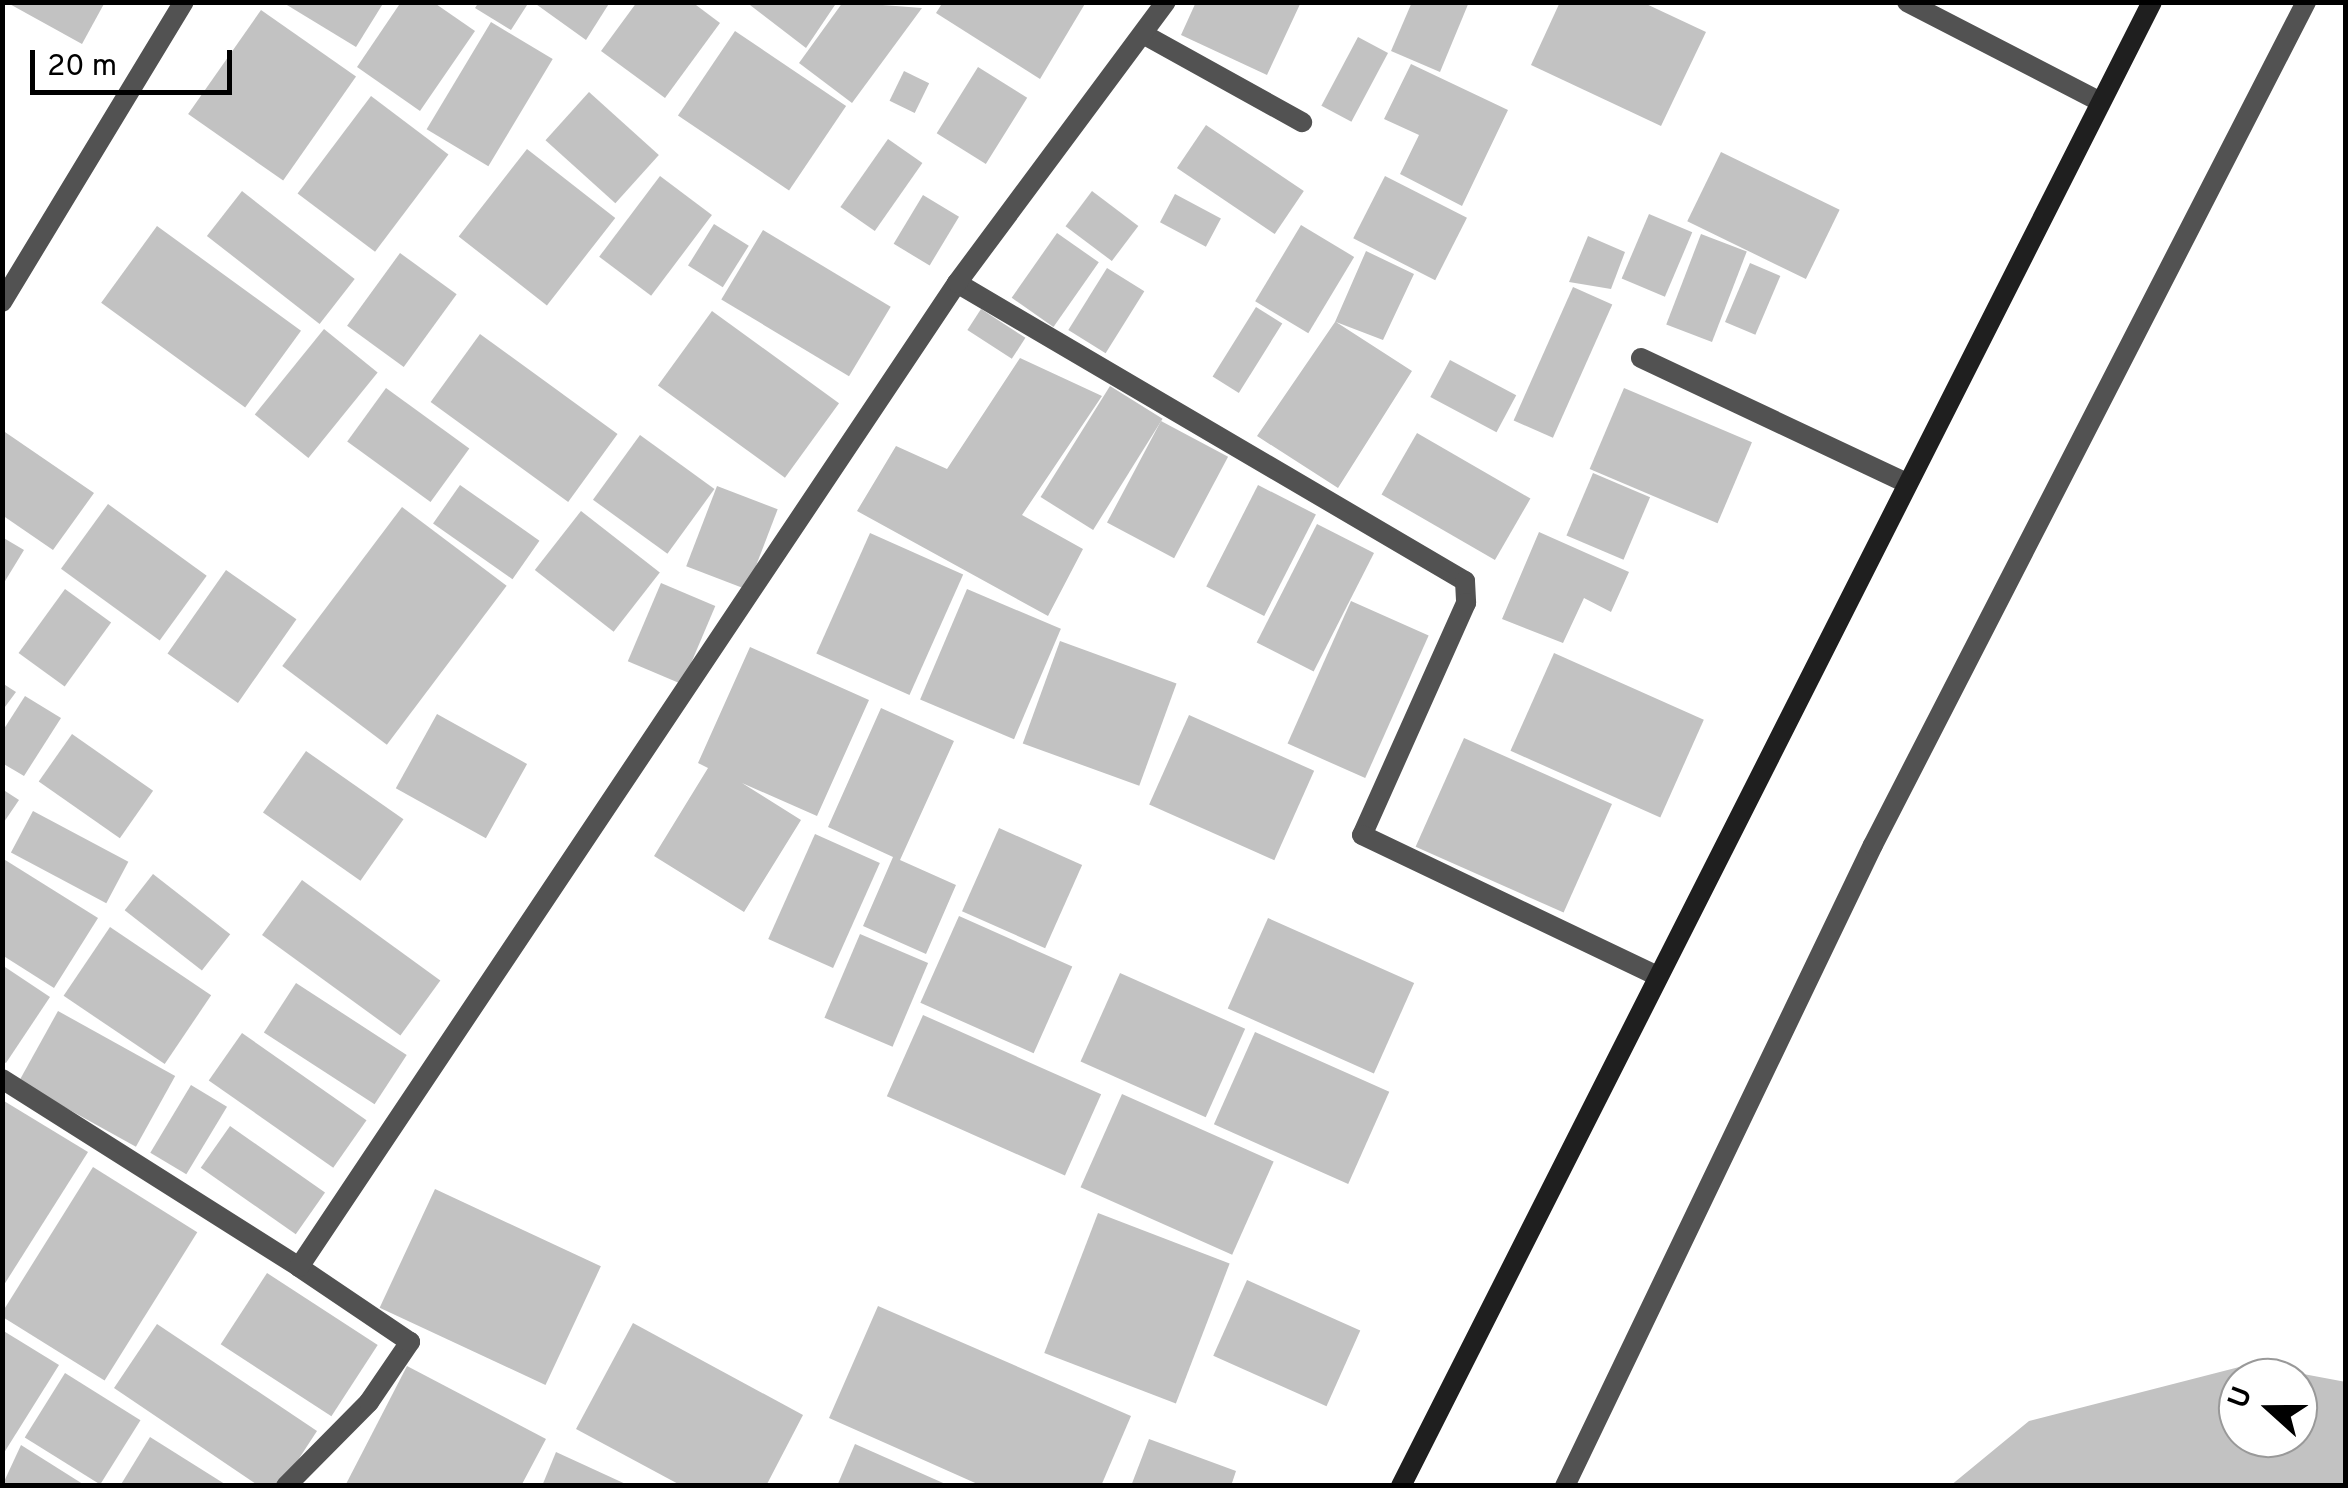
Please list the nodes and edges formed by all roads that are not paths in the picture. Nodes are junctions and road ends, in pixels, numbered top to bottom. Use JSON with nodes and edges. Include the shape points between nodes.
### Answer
{"nodes":[{"id":1,"x":184,"y":2,"type":"edge"},
{"id":2,"x":1166,"y":2,"type":"edge"},
{"id":3,"x":1907,"y":2,"type":"edge"},
{"id":4,"x":2152,"y":2,"type":"edge"},
{"id":5,"x":2306,"y":2,"type":"edge"},
{"id":6,"x":1143,"y":34,"type":"junction"},
{"id":7,"x":2099,"y":101,"type":"junction"},
{"id":8,"x":1302,"y":122,"type":"dead end"},
{"id":9,"x":957,"y":282,"type":"junction"},
{"id":10,"x":2,"y":302,"type":"edge"},
{"id":11,"x":1641,"y":358,"type":"dead end"},
{"id":12,"x":1905,"y":482,"type":"junction"},
{"id":13,"x":1658,"y":976,"type":"junction"},
{"id":14,"x":2,"y":1079,"type":"edge"},
{"id":15,"x":299,"y":1267,"type":"junction"},
{"id":16,"x":286,"y":1486,"type":"edge"},
{"id":17,"x":1402,"y":1486,"type":"edge"},
{"id":18,"x":1565,"y":1486,"type":"edge"}],
"edges":[{"from":1,"to":10,"type":"street"},
{"from":2,"to":6,"type":"street"},
{"from":3,"to":7,"type":"street"},
{"from":4,"to":7,"type":"street"},
{"from":5,"to":18,"type":"street","via":[[1873,845]]},
{"from":6,"to":8,"type":"street"},
{"from":6,"to":9,"type":"street"},
{"from":7,"to":12,"type":"street"},
{"from":9,"to":13,"type":"street","via":[[1465,581],[1466,603],[1362,835]]},
{"from":9,"to":15,"type":"street"},
{"from":11,"to":12,"type":"street"},
{"from":12,"to":13,"type":"street"},
{"from":13,"to":17,"type":"street"},
{"from":14,"to":15,"type":"street"},
{"from":15,"to":16,"type":"street","via":[[410,1342],[369,1402]]}]}
